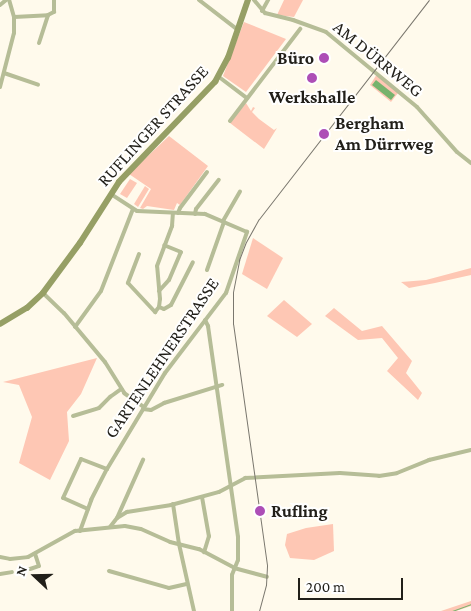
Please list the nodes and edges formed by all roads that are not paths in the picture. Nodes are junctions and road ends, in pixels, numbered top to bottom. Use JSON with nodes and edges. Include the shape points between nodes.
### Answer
{"nodes":[{"id":1,"x":7,"y":0,"type":"edge"},
{"id":2,"x":54,"y":0,"type":"edge"},
{"id":3,"x":198,"y":0,"type":"edge"},
{"id":4,"x":248,"y":0,"type":"edge"},
{"id":5,"x":254,"y":0,"type":"edge"},
{"id":6,"x":268,"y":0,"type":"edge"},
{"id":7,"x":0,"y":5,"type":"edge"},
{"id":8,"x":262,"y":10,"type":"junction"},
{"id":9,"x":48,"y":15,"type":"junction"},
{"id":10,"x":14,"y":17,"type":"junction"},
{"id":11,"x":300,"y":29,"type":"dead end"},
{"id":12,"x":238,"y":30,"type":"junction"},
{"id":13,"x":39,"y":43,"type":"dead end"},
{"id":14,"x":4,"y":73,"type":"junction"},
{"id":15,"x":219,"y":77,"type":"junction"},
{"id":16,"x":38,"y":85,"type":"dead end"},
{"id":17,"x":0,"y":87,"type":"edge"},
{"id":18,"x":247,"y":98,"type":"junction"},
{"id":19,"x":230,"y":120,"type":"dead end"},
{"id":20,"x":471,"y":163,"type":"edge"},
{"id":21,"x":208,"y":172,"type":"dead end"},
{"id":22,"x":219,"y":180,"type":"dead end"},
{"id":23,"x":240,"y":191,"type":"dead end"},
{"id":24,"x":110,"y":194,"type":"junction"},
{"id":25,"x":133,"y":209,"type":"junction"},
{"id":26,"x":173,"y":213,"type":"junction"},
{"id":27,"x":178,"y":213,"type":"junction"},
{"id":28,"x":195,"y":214,"type":"junction"},
{"id":29,"x":223,"y":221,"type":"junction"},
{"id":30,"x":164,"y":246,"type":"junction"},
{"id":31,"x":139,"y":254,"type":"dead end"},
{"id":32,"x":192,"y":262,"type":"dead end"},
{"id":33,"x":207,"y":270,"type":"dead end"},
{"id":34,"x":159,"y":291,"type":"junction"},
{"id":35,"x":43,"y":294,"type":"junction"},
{"id":36,"x":159,"y":308,"type":"junction"},
{"id":37,"x":205,"y":320,"type":"junction"},
{"id":38,"x":0,"y":324,"type":"edge"},
{"id":39,"x":75,"y":327,"type":"junction"},
{"id":40,"x":222,"y":385,"type":"dead end"},
{"id":41,"x":216,"y":387,"type":"junction"},
{"id":42,"x":121,"y":389,"type":"junction"},
{"id":43,"x":144,"y":408,"type":"junction"},
{"id":44,"x":73,"y":416,"type":"dead end"},
{"id":45,"x":471,"y":450,"type":"edge"},
{"id":46,"x":143,"y":460,"type":"dead end"},
{"id":47,"x":107,"y":469,"type":"junction"},
{"id":48,"x":231,"y":486,"type":"junction"},
{"id":49,"x":202,"y":497,"type":"junction"},
{"id":50,"x":173,"y":504,"type":"junction"},
{"id":51,"x":88,"y":509,"type":"junction"},
{"id":52,"x":117,"y":518,"type":"junction"},
{"id":53,"x":110,"y":527,"type":"junction"},
{"id":54,"x":80,"y":531,"type":"junction"},
{"id":55,"x":179,"y":544,"type":"junction"},
{"id":56,"x":204,"y":552,"type":"junction"},
{"id":57,"x":35,"y":554,"type":"junction"},
{"id":58,"x":0,"y":557,"type":"edge"},
{"id":59,"x":234,"y":568,"type":"junction"},
{"id":60,"x":30,"y":569,"type":"dead end"},
{"id":61,"x":108,"y":571,"type":"dead end"},
{"id":62,"x":12,"y":572,"type":"dead end"},
{"id":63,"x":0,"y":574,"type":"edge"},
{"id":64,"x":267,"y":577,"type":"dead end"},
{"id":65,"x":187,"y":584,"type":"junction"},
{"id":66,"x":194,"y":611,"type":"edge"},
{"id":67,"x":232,"y":611,"type":"edge"}],
"edges":[{"from":1,"to":7,"type":"street"},
{"from":1,"to":10,"type":"street"},
{"from":2,"to":9,"type":"street","via":[[54,12]]},
{"from":3,"to":12,"type":"street"},
{"from":4,"to":12,"type":"street","name":"RUFLINGER STRASSE"},
{"from":5,"to":8,"type":"street"},
{"from":6,"to":8,"type":"street"},
{"from":8,"to":20,"type":"street","name":"AM DÜRRWEG","via":[[326,32],[417,107]]},
{"from":9,"to":10,"type":"street"},
{"from":9,"to":13,"type":"street"},
{"from":10,"to":14,"type":"street"},
{"from":11,"to":18,"type":"street"},
{"from":12,"to":15,"type":"street","name":"RUFLINGER STRASSE"},
{"from":14,"to":16,"type":"street"},
{"from":14,"to":17,"type":"street"},
{"from":15,"to":18,"type":"street"},
{"from":15,"to":24,"type":"street","name":"RUFLINGER STRASSE"},
{"from":18,"to":19,"type":"street"},
{"from":21,"to":27,"type":"street"},
{"from":22,"to":28,"type":"street"},
{"from":23,"to":29,"type":"street"},
{"from":24,"to":25,"type":"street"},
{"from":24,"to":35,"type":"street","name":"RUFLINGER STRASSE"},
{"from":25,"to":26,"type":"street"},
{"from":25,"to":39,"type":"street","via":[[101,290]]},
{"from":26,"to":27,"type":"street"},
{"from":26,"to":30,"type":"street"},
{"from":27,"to":28,"type":"street"},
{"from":28,"to":29,"type":"street"},
{"from":29,"to":33,"type":"street"},
{"from":29,"to":37,"type":"street","name":"GARTENLEHNERSTRASSE","via":[[247,232],[228,290]]},
{"from":30,"to":34,"type":"street","via":[[157,272]]},
{"from":30,"to":34,"type":"street","via":[[180,252],[169,280]]},
{"from":31,"to":36,"type":"street","via":[[128,283],[155,312]]},
{"from":32,"to":36,"type":"street","via":[[174,300],[167,308]]},
{"from":34,"to":36,"type":"street"},
{"from":35,"to":38,"type":"street","name":"RUFLINGER STRASSE"},
{"from":35,"to":39,"type":"street"},
{"from":37,"to":41,"type":"street"},
{"from":37,"to":43,"type":"street","name":"GARTENLEHNERSTRASSE","via":[[169,367]]},
{"from":39,"to":42,"type":"street","via":[[110,368]]},
{"from":40,"to":41,"type":"street"},
{"from":41,"to":43,"type":"street","via":[[151,410]]},
{"from":41,"to":48,"type":"street"},
{"from":42,"to":43,"type":"street"},
{"from":42,"to":44,"type":"street","via":[[99,408]]},
{"from":43,"to":47,"type":"street","name":"GARTENLEHNERSTRASSE"},
{"from":45,"to":48,"type":"street","via":[[379,476],[340,473],[255,477],[242,478]]},
{"from":46,"to":52,"type":"street"},
{"from":47,"to":51,"type":"street","name":"GARTENLEHNERSTRASSE"},
{"from":47,"to":51,"type":"street","via":[[81,459],[63,498]]},
{"from":48,"to":49,"type":"street"},
{"from":48,"to":59,"type":"street","via":[[239,550],[238,563]]},
{"from":49,"to":50,"type":"street"},
{"from":49,"to":56,"type":"street","via":[[208,536]]},
{"from":50,"to":52,"type":"street","via":[[131,511]]},
{"from":50,"to":55,"type":"street"},
{"from":51,"to":54,"type":"street","name":"GARTENLEHNERSTRASSE"},
{"from":52,"to":53,"type":"street"},
{"from":53,"to":54,"type":"street"},
{"from":53,"to":55,"type":"street","via":[[137,528]]},
{"from":54,"to":57,"type":"street","via":[[66,535]]},
{"from":55,"to":56,"type":"street"},
{"from":55,"to":65,"type":"street"},
{"from":56,"to":59,"type":"street"},
{"from":57,"to":58,"type":"street","via":[[12,559]]},
{"from":57,"to":60,"type":"street","via":[[39,566]]},
{"from":59,"to":64,"type":"street"},
{"from":59,"to":67,"type":"street"},
{"from":61,"to":65,"type":"street","via":[[169,588]]},
{"from":62,"to":63,"type":"street"},
{"from":65,"to":66,"type":"street"}]}
